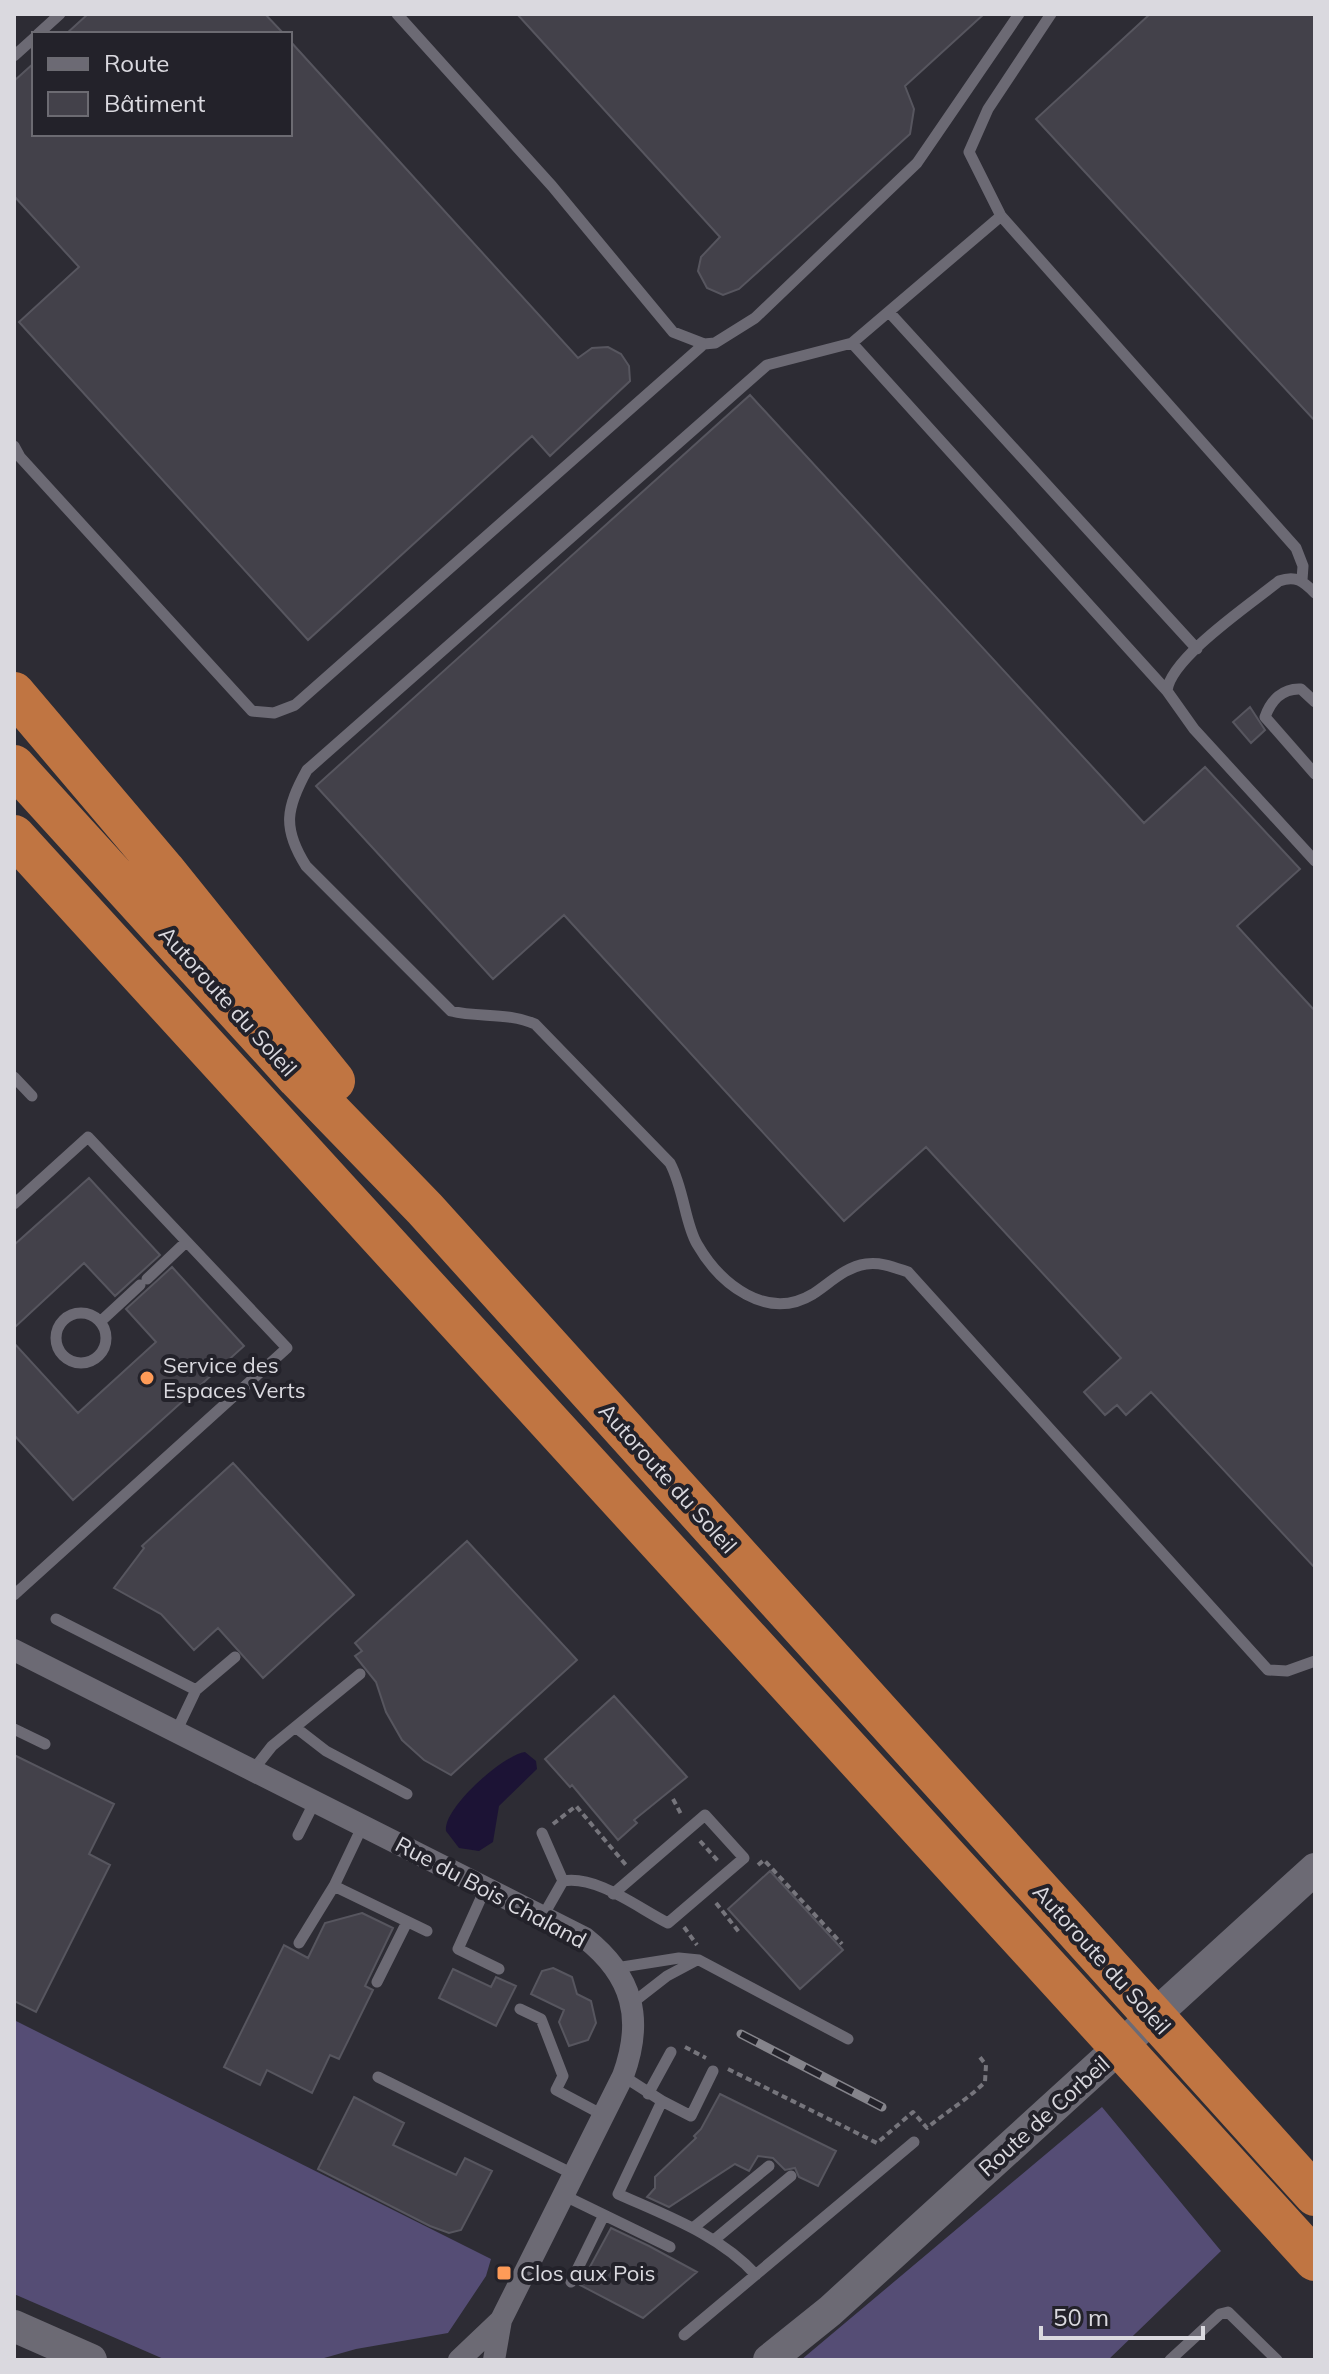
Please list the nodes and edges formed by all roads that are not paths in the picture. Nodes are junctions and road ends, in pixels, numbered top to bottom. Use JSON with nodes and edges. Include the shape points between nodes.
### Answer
{"nodes":[{"id":1,"x":60,"y":14,"type":"edge"},
{"id":2,"x":397,"y":14,"type":"edge"},
{"id":3,"x":1019,"y":14,"type":"edge"},
{"id":4,"x":1051,"y":14,"type":"edge"},
{"id":5,"x":40,"y":32,"type":"edge"},
{"id":6,"x":32,"y":40,"type":"edge"},
{"id":7,"x":14,"y":56,"type":"edge"},
{"id":8,"x":1001,"y":216,"type":"junction"},
{"id":9,"x":889,"y":312,"type":"junction"},
{"id":10,"x":852,"y":343,"type":"junction"},
{"id":11,"x":704,"y":344,"type":"junction"},
{"id":12,"x":14,"y":446,"type":"edge"},
{"id":13,"x":1302,"y":580,"type":"junction"},
{"id":14,"x":1315,"y":593,"type":"edge"},
{"id":15,"x":1197,"y":649,"type":"junction"},
{"id":16,"x":1167,"y":691,"type":"junction"},
{"id":17,"x":14,"y":693,"type":"edge"},
{"id":18,"x":1315,"y":702,"type":"edge"},
{"id":19,"x":14,"y":766,"type":"edge"},
{"id":20,"x":1315,"y":774,"type":"edge"},
{"id":21,"x":14,"y":836,"type":"edge"},
{"id":22,"x":1315,"y":861,"type":"edge"},
{"id":23,"x":14,"y":1077,"type":"edge"},
{"id":24,"x":32,"y":1096,"type":"dead end"},
{"id":25,"x":14,"y":1204,"type":"edge"},
{"id":26,"x":425,"y":1209,"type":"junction"},
{"id":27,"x":186,"y":1242,"type":"junction"},
{"id":28,"x":100,"y":1322,"type":"junction"},
{"id":29,"x":14,"y":1595,"type":"edge"},
{"id":30,"x":56,"y":1619,"type":"dead end"},
{"id":31,"x":14,"y":1650,"type":"edge"},
{"id":32,"x":235,"y":1657,"type":"dead end"},
{"id":33,"x":1315,"y":1661,"type":"edge"},
{"id":34,"x":360,"y":1674,"type":"dead end"},
{"id":35,"x":196,"y":1690,"type":"junction"},
{"id":36,"x":295,"y":1727,"type":"junction"},
{"id":37,"x":14,"y":1729,"type":"edge"},
{"id":38,"x":176,"y":1732,"type":"junction"},
{"id":39,"x":45,"y":1744,"type":"dead end"},
{"id":40,"x":253,"y":1770,"type":"junction"},
{"id":41,"x":407,"y":1794,"type":"dead end"},
{"id":42,"x":315,"y":1801,"type":"junction"},
{"id":43,"x":363,"y":1825,"type":"junction"},
{"id":44,"x":542,"y":1833,"type":"dead end"},
{"id":45,"x":298,"y":1835,"type":"dead end"},
{"id":46,"x":1315,"y":1869,"type":"edge"},
{"id":47,"x":563,"y":1881,"type":"junction"},
{"id":48,"x":334,"y":1886,"type":"junction"},
{"id":49,"x":486,"y":1887,"type":"junction"},
{"id":50,"x":613,"y":1894,"type":"junction"},
{"id":51,"x":543,"y":1916,"type":"junction"},
{"id":52,"x":407,"y":1922,"type":"junction"},
{"id":53,"x":427,"y":1931,"type":"dead end"},
{"id":54,"x":299,"y":1943,"type":"dead end"},
{"id":55,"x":699,"y":1960,"type":"junction"},
{"id":56,"x":616,"y":1968,"type":"junction"},
{"id":57,"x":499,"y":1969,"type":"dead end"},
{"id":58,"x":377,"y":1982,"type":"dead end"},
{"id":59,"x":631,"y":2004,"type":"junction"},
{"id":60,"x":520,"y":2009,"type":"dead end"},
{"id":61,"x":848,"y":2039,"type":"dead end"},
{"id":62,"x":675,"y":2048,"type":"road end"},
{"id":63,"x":717,"y":2068,"type":"road end"},
{"id":64,"x":623,"y":2076,"type":"junction"},
{"id":65,"x":378,"y":2077,"type":"dead end"},
{"id":66,"x":648,"y":2094,"type":"junction"},
{"id":67,"x":662,"y":2101,"type":"junction"},
{"id":68,"x":603,"y":2115,"type":"junction"},
{"id":69,"x":914,"y":2142,"type":"dead end"},
{"id":70,"x":769,"y":2166,"type":"dead end"},
{"id":71,"x":573,"y":2174,"type":"junction"},
{"id":72,"x":791,"y":2176,"type":"dead end"},
{"id":73,"x":563,"y":2195,"type":"junction"},
{"id":74,"x":1315,"y":2195,"type":"edge"},
{"id":75,"x":604,"y":2215,"type":"junction"},
{"id":76,"x":693,"y":2228,"type":"junction"},
{"id":77,"x":714,"y":2240,"type":"junction"},
{"id":78,"x":670,"y":2247,"type":"dead end"},
{"id":79,"x":1315,"y":2260,"type":"edge"},
{"id":80,"x":756,"y":2275,"type":"junction"},
{"id":81,"x":571,"y":2282,"type":"dead end"},
{"id":82,"x":501,"y":2320,"type":"junction"},
{"id":83,"x":14,"y":2326,"type":"edge"},
{"id":84,"x":684,"y":2335,"type":"dead end"},
{"id":85,"x":91,"y":2360,"type":"edge"},
{"id":86,"x":459,"y":2360,"type":"edge"},
{"id":87,"x":494,"y":2360,"type":"edge"},
{"id":88,"x":769,"y":2360,"type":"edge"},
{"id":89,"x":1170,"y":2360,"type":"edge"},
{"id":90,"x":1277,"y":2360,"type":"edge"}],
"edges":[{"from":1,"to":5,"type":"lane"},
{"from":2,"to":11,"type":"lane","via":[[552,186],[673,332]]},
{"from":3,"to":11,"type":"lane","via":[[917,163],[755,318],[715,343]]},
{"from":4,"to":8,"type":"lane","via":[[988,109],[969,152]]},
{"from":6,"to":7,"type":"lane"},
{"from":8,"to":9,"type":"lane"},
{"from":8,"to":13,"type":"lane","via":[[1296,548]]},
{"from":9,"to":10,"type":"lane"},
{"from":9,"to":15,"type":"lane"},
{"from":10,"to":16,"type":"lane"},
{"from":10,"to":33,"type":"lane","via":[[767,365],[307,770],[292,797],[291,842],[306,866],[451,1011],[474,1017],[517,1016],[535,1024],[670,1163],[680,1181],[694,1240],[745,1296],[763,1304],[784,1304],[810,1296],[848,1269],[866,1264],[885,1263],[908,1272],[1268,1670],[1287,1671]]},
{"from":11,"to":12,"type":"lane","via":[[295,705],[274,713],[252,711]]},
{"from":13,"to":14,"type":"lane"},
{"from":13,"to":15,"type":"lane","via":[[1279,581]]},
{"from":15,"to":16,"type":"lane","via":[[1168,681]]},
{"from":16,"to":22,"type":"lane","via":[[1194,729]]},
{"from":17,"to":26,"type":"highway","via":[[317,1057]]},
{"from":18,"to":20,"type":"lane","via":[[1301,689],[1293,689],[1280,694],[1265,717]]},
{"from":19,"to":26,"type":"highway","name":"Autoroute du Soleil","via":[[298,1078]]},
{"from":21,"to":79,"type":"highway","name":"Autoroute du Soleil"},
{"from":23,"to":24,"type":"lane"},
{"from":25,"to":27,"type":"lane","via":[[88,1137]]},
{"from":26,"to":74,"type":"highway","name":"Autoroute du Soleil"},
{"from":27,"to":28,"type":"lane"},
{"from":27,"to":29,"type":"lane","via":[[287,1348]]},
{"from":28,"to":28,"type":"lane","via":[[85,1314],[68,1317],[57,1330],[62,1355],[75,1363],[97,1357],[105,1344]]},
{"from":30,"to":35,"type":"lane"},
{"from":31,"to":38,"type":"street","name":"Rue du Bois Chaland"},
{"from":32,"to":35,"type":"lane"},
{"from":34,"to":36,"type":"lane"},
{"from":35,"to":38,"type":"lane"},
{"from":36,"to":40,"type":"lane"},
{"from":36,"to":41,"type":"lane","via":[[326,1751]]},
{"from":37,"to":39,"type":"lane"},
{"from":38,"to":40,"type":"street","name":"Rue du Bois Chaland"},
{"from":40,"to":42,"type":"street","name":"Rue du Bois Chaland"},
{"from":42,"to":43,"type":"street","name":"Rue du Bois Chaland"},
{"from":42,"to":45,"type":"lane"},
{"from":43,"to":48,"type":"lane"},
{"from":43,"to":49,"type":"street","name":"Rue du Bois Chaland"},
{"from":44,"to":47,"type":"lane"},
{"from":46,"to":88,"type":"street","name":"Route de Corbeil","via":[[830,2311]]},
{"from":47,"to":50,"type":"lane","via":[[591,1883]]},
{"from":47,"to":51,"type":"lane"},
{"from":48,"to":52,"type":"lane"},
{"from":48,"to":54,"type":"lane"},
{"from":49,"to":51,"type":"street","name":"Rue du Bois Chaland"},
{"from":49,"to":57,"type":"lane","via":[[458,1949]]},
{"from":50,"to":50,"type":"lane","via":[[668,1923],[744,1858],[705,1815]]},
{"from":51,"to":56,"type":"street","name":"Rue du Bois Chaland","via":[[585,1938]]},
{"from":52,"to":53,"type":"lane"},
{"from":52,"to":58,"type":"lane"},
{"from":55,"to":56,"type":"lane"},
{"from":55,"to":59,"type":"lane"},
{"from":55,"to":61,"type":"lane"},
{"from":56,"to":59,"type":"street","name":"Rue du Bois Chaland"},
{"from":59,"to":64,"type":"street","name":"Rue du Bois Chaland","via":[[633,2050]]},
{"from":60,"to":68,"type":"lane","via":[[541,2019],[563,2076],[556,2090]]},
{"from":62,"to":66,"type":"lane"},
{"from":63,"to":67,"type":"lane","via":[[691,2116]]},
{"from":64,"to":66,"type":"lane"},
{"from":64,"to":68,"type":"street","name":"Rue du Bois Chaland"},
{"from":65,"to":71,"type":"lane"},
{"from":66,"to":67,"type":"lane"},
{"from":67,"to":76,"type":"lane","via":[[618,2194]]},
{"from":68,"to":71,"type":"street","name":"Rue du Bois Chaland"},
{"from":69,"to":80,"type":"lane"},
{"from":70,"to":76,"type":"lane"},
{"from":71,"to":73,"type":"street","name":"Rue du Bois Chaland"},
{"from":72,"to":77,"type":"lane"},
{"from":73,"to":75,"type":"lane"},
{"from":73,"to":82,"type":"street","name":"Rue du Bois Chaland"},
{"from":75,"to":78,"type":"lane"},
{"from":75,"to":81,"type":"lane"},
{"from":76,"to":77,"type":"lane"},
{"from":77,"to":80,"type":"lane","via":[[739,2255]]},
{"from":80,"to":84,"type":"lane"},
{"from":82,"to":86,"type":"street","name":"Rue du Bois Chaland"},
{"from":82,"to":87,"type":"street","name":"Rue du Bois Chaland"},
{"from":83,"to":85,"type":"street"},
{"from":89,"to":90,"type":"lane","via":[[1228,2312]]}]}
